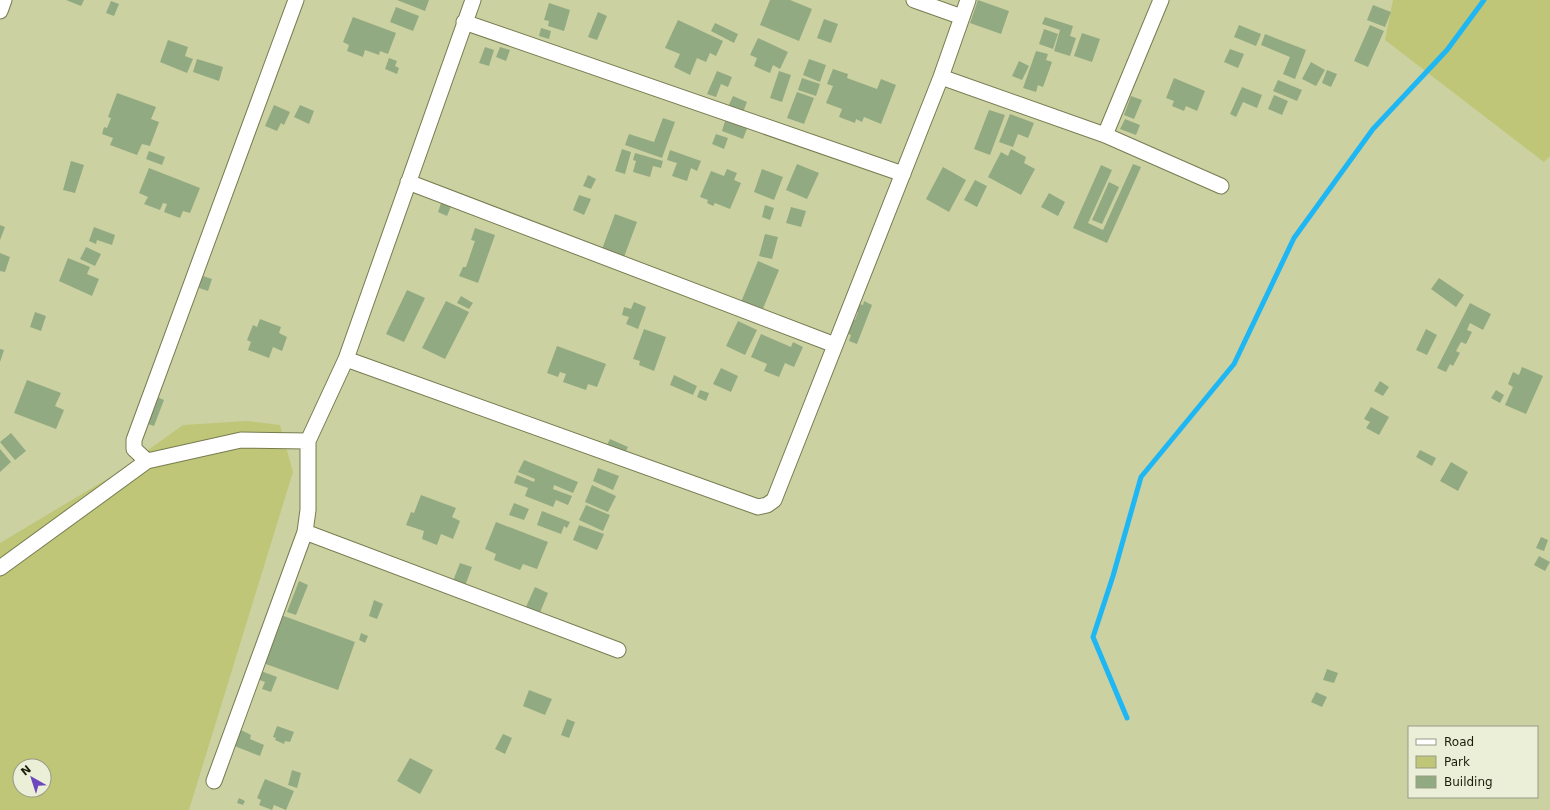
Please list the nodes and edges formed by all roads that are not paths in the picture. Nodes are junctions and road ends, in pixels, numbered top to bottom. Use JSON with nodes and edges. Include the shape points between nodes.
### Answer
{"nodes":[{"id":1,"x":4,"y":0,"type":"edge"},
{"id":2,"x":296,"y":0,"type":"edge"},
{"id":3,"x":473,"y":0,"type":"edge"},
{"id":4,"x":914,"y":0,"type":"edge"},
{"id":5,"x":968,"y":0,"type":"edge"},
{"id":6,"x":1161,"y":0,"type":"edge"},
{"id":7,"x":0,"y":11,"type":"edge"},
{"id":8,"x":962,"y":17,"type":"junction"},
{"id":9,"x":464,"y":22,"type":"junction"},
{"id":10,"x":941,"y":77,"type":"junction"},
{"id":11,"x":1105,"y":135,"type":"junction"},
{"id":12,"x":903,"y":174,"type":"junction"},
{"id":13,"x":408,"y":182,"type":"junction"},
{"id":14,"x":1221,"y":186,"type":"dead end"},
{"id":15,"x":835,"y":345,"type":"junction"},
{"id":16,"x":346,"y":358,"type":"junction"},
{"id":17,"x":308,"y":441,"type":"junction"},
{"id":18,"x":147,"y":461,"type":"junction"},
{"id":19,"x":305,"y":532,"type":"junction"},
{"id":20,"x":0,"y":568,"type":"edge"},
{"id":21,"x":618,"y":650,"type":"dead end"},
{"id":22,"x":214,"y":781,"type":"dead end"}],
"edges":[{"from":1,"to":7,"type":"street"},
{"from":2,"to":18,"type":"street","via":[[134,440],[134,449]]},
{"from":3,"to":9,"type":"street"},
{"from":4,"to":8,"type":"street"},
{"from":5,"to":8,"type":"street"},
{"from":6,"to":11,"type":"street"},
{"from":8,"to":10,"type":"street"},
{"from":9,"to":12,"type":"street"},
{"from":9,"to":13,"type":"street"},
{"from":10,"to":11,"type":"street"},
{"from":10,"to":12,"type":"street"},
{"from":11,"to":14,"type":"street"},
{"from":12,"to":15,"type":"street"},
{"from":13,"to":15,"type":"street"},
{"from":13,"to":16,"type":"street"},
{"from":15,"to":16,"type":"street","via":[[774,500],[758,507]]},
{"from":16,"to":17,"type":"street"},
{"from":17,"to":18,"type":"street","via":[[241,440]]},
{"from":17,"to":19,"type":"street","via":[[308,510]]},
{"from":18,"to":20,"type":"street"},
{"from":19,"to":21,"type":"street"},
{"from":19,"to":22,"type":"street"}]}
